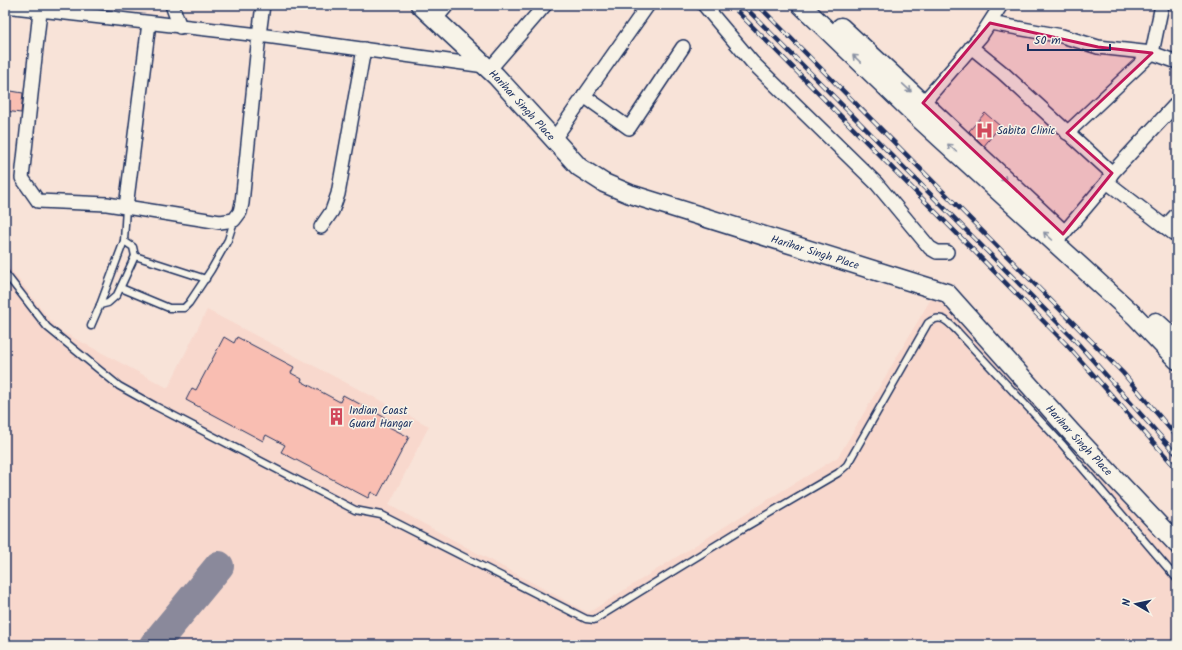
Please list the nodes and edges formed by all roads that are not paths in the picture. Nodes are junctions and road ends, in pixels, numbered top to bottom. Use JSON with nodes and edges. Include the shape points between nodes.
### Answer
{"nodes":[{"id":1,"x":172,"y":5,"type":"edge"},
{"id":2,"x":263,"y":5,"type":"edge"},
{"id":3,"x":420,"y":5,"type":"edge"},
{"id":4,"x":545,"y":5,"type":"edge"},
{"id":5,"x":648,"y":5,"type":"edge"},
{"id":6,"x":704,"y":5,"type":"edge"},
{"id":7,"x":800,"y":5,"type":"edge"},
{"id":8,"x":816,"y":5,"type":"edge"},
{"id":9,"x":1001,"y":5,"type":"edge"},
{"id":10,"x":1162,"y":5,"type":"edge"},
{"id":11,"x":5,"y":6,"type":"edge"},
{"id":12,"x":40,"y":11,"type":"junction"},
{"id":13,"x":439,"y":11,"type":"edge"},
{"id":14,"x":149,"y":23,"type":"junction"},
{"id":15,"x":990,"y":23,"type":"junction"},
{"id":16,"x":180,"y":27,"type":"junction"},
{"id":17,"x":259,"y":35,"type":"junction"},
{"id":18,"x":683,"y":47,"type":"dead end"},
{"id":19,"x":971,"y":47,"type":"junction"},
{"id":20,"x":364,"y":49,"type":"junction"},
{"id":21,"x":1152,"y":53,"type":"junction"},
{"id":22,"x":1177,"y":62,"type":"edge"},
{"id":23,"x":487,"y":68,"type":"junction"},
{"id":24,"x":584,"y":96,"type":"junction"},
{"id":25,"x":924,"y":103,"type":"junction"},
{"id":26,"x":1177,"y":103,"type":"edge"},
{"id":27,"x":1067,"y":133,"type":"junction"},
{"id":28,"x":554,"y":139,"type":"junction"},
{"id":29,"x":1110,"y":178,"type":"junction"},
{"id":30,"x":126,"y":207,"type":"junction"},
{"id":31,"x":1177,"y":214,"type":"edge"},
{"id":32,"x":234,"y":220,"type":"junction"},
{"id":33,"x":1165,"y":226,"type":"junction"},
{"id":34,"x":321,"y":227,"type":"dead end"},
{"id":35,"x":1063,"y":234,"type":"junction"},
{"id":36,"x":1177,"y":236,"type":"edge"},
{"id":37,"x":124,"y":241,"type":"junction"},
{"id":38,"x":947,"y":252,"type":"dead end"},
{"id":39,"x":135,"y":256,"type":"junction"},
{"id":40,"x":5,"y":273,"type":"edge"},
{"id":41,"x":206,"y":279,"type":"junction"},
{"id":42,"x":121,"y":288,"type":"junction"},
{"id":43,"x":100,"y":305,"type":"junction"},
{"id":44,"x":91,"y":326,"type":"dead end"},
{"id":45,"x":1177,"y":341,"type":"edge"},
{"id":46,"x":1177,"y":360,"type":"edge"},
{"id":47,"x":1177,"y":544,"type":"edge"},
{"id":48,"x":1177,"y":579,"type":"edge"}],
"edges":[{"from":1,"to":16,"type":"street"},
{"from":2,"to":17,"type":"street"},
{"from":3,"to":13,"type":"street","name":"Harihar Singh Place"},
{"from":4,"to":23,"type":"street"},
{"from":5,"to":24,"type":"street"},
{"from":6,"to":38,"type":"street","via":[[752,62],[877,184],[930,248],[937,252]]},
{"from":46,"to":7,"type":"street","one_way":true,"via":[[1135,316],[912,113]]},
{"from":8,"to":25,"type":"street","one_way":true},
{"from":9,"to":15,"type":"street"},
{"from":10,"to":21,"type":"street"},
{"from":11,"to":12,"type":"street"},
{"from":12,"to":14,"type":"street"},
{"from":12,"to":30,"type":"street","via":[[22,178],[38,201]]},
{"from":13,"to":23,"type":"street","name":"Harihar Singh Place"},
{"from":14,"to":16,"type":"street"},
{"from":14,"to":30,"type":"street"},
{"from":15,"to":19,"type":"street"},
{"from":15,"to":21,"type":"street","via":[[1062,36],[1098,47]]},
{"from":16,"to":17,"type":"street"},
{"from":17,"to":20,"type":"street"},
{"from":17,"to":32,"type":"street","via":[[242,203],[240,212]]},
{"from":18,"to":24,"type":"street","via":[[629,128]]},
{"from":19,"to":25,"type":"street"},
{"from":19,"to":27,"type":"street"},
{"from":20,"to":23,"type":"street"},
{"from":20,"to":34,"type":"street","via":[[338,194],[332,212]]},
{"from":21,"to":22,"type":"street"},
{"from":21,"to":27,"type":"street"},
{"from":23,"to":28,"type":"street","name":"Harihar Singh Place"},
{"from":24,"to":28,"type":"street"},
{"from":25,"to":35,"type":"street","one_way":true},
{"from":26,"to":29,"type":"street"},
{"from":27,"to":29,"type":"street"},
{"from":28,"to":47,"type":"street","name":"Harihar Singh Place","via":[[579,167],[604,183],[630,194],[947,293],[1072,433]]},
{"from":29,"to":33,"type":"street"},
{"from":29,"to":35,"type":"street"},
{"from":30,"to":32,"type":"street","via":[[220,222]]},
{"from":30,"to":37,"type":"lane"},
{"from":31,"to":33,"type":"street"},
{"from":32,"to":41,"type":"lane","via":[[228,240]]},
{"from":33,"to":36,"type":"street"},
{"from":35,"to":45,"type":"street"},
{"from":37,"to":39,"type":"lane","via":[[133,247]]},
{"from":37,"to":43,"type":"lane"},
{"from":39,"to":41,"type":"lane"},
{"from":39,"to":42,"type":"lane"},
{"from":40,"to":48,"type":"lane","via":[[47,327],[119,386],[355,510],[381,515],[586,619],[594,620],[838,473],[847,465],[928,323],[933,319],[948,321],[1062,444]]},
{"from":41,"to":42,"type":"lane","via":[[184,308],[169,308]]},
{"from":42,"to":43,"type":"lane","via":[[112,301]]},
{"from":43,"to":44,"type":"lane"}]}
